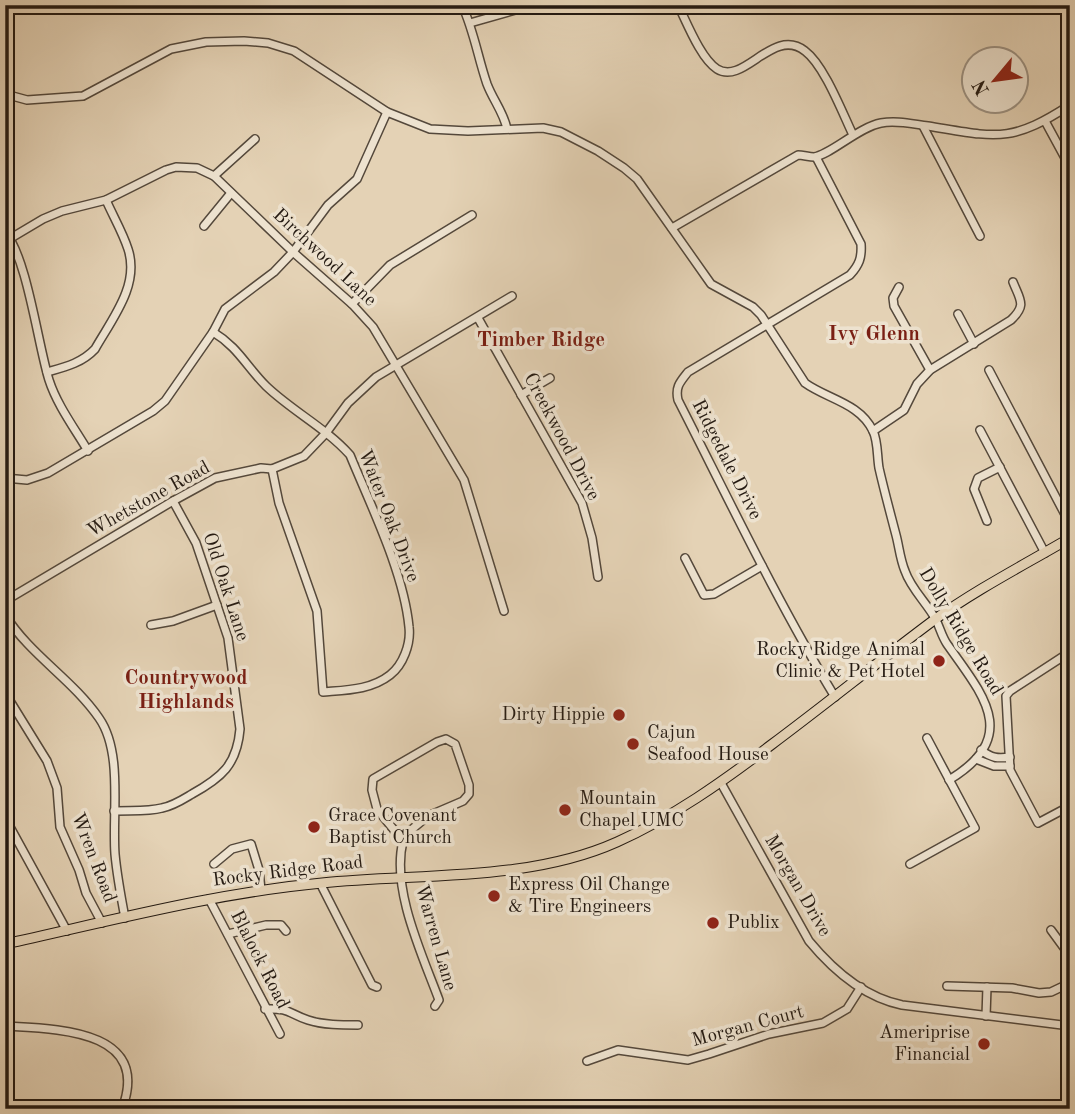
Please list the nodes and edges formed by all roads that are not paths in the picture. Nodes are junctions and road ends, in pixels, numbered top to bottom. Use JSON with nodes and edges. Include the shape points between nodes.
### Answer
{"nodes":[{"id":1,"x":462,"y":5,"type":"edge"},
{"id":2,"x":533,"y":5,"type":"edge"},
{"id":3,"x":678,"y":5,"type":"edge"},
{"id":4,"x":470,"y":23,"type":"junction"},
{"id":5,"x":5,"y":94,"type":"edge"},
{"id":6,"x":1070,"y":105,"type":"edge"},
{"id":7,"x":387,"y":113,"type":"junction"},
{"id":8,"x":1045,"y":121,"type":"junction"},
{"id":9,"x":923,"y":126,"type":"junction"},
{"id":10,"x":507,"y":129,"type":"junction"},
{"id":11,"x":853,"y":135,"type":"junction"},
{"id":12,"x":255,"y":139,"type":"dead end"},
{"id":13,"x":816,"y":157,"type":"junction"},
{"id":14,"x":1070,"y":167,"type":"edge"},
{"id":15,"x":214,"y":176,"type":"junction"},
{"id":16,"x":231,"y":193,"type":"junction"},
{"id":17,"x":106,"y":200,"type":"junction"},
{"id":18,"x":472,"y":215,"type":"dead end"},
{"id":19,"x":204,"y":226,"type":"dead end"},
{"id":20,"x":672,"y":228,"type":"junction"},
{"id":21,"x":8,"y":235,"type":"edge"},
{"id":22,"x":980,"y":236,"type":"dead end"},
{"id":23,"x":293,"y":252,"type":"junction"},
{"id":24,"x":1013,"y":282,"type":"dead end"},
{"id":25,"x":899,"y":287,"type":"dead end"},
{"id":26,"x":512,"y":296,"type":"dead end"},
{"id":27,"x":352,"y":304,"type":"junction"},
{"id":28,"x":958,"y":314,"type":"dead end"},
{"id":29,"x":478,"y":318,"type":"junction"},
{"id":30,"x":767,"y":325,"type":"junction"},
{"id":31,"x":213,"y":332,"type":"junction"},
{"id":32,"x":974,"y":344,"type":"junction"},
{"id":33,"x":395,"y":366,"type":"junction"},
{"id":34,"x":930,"y":370,"type":"junction"},
{"id":35,"x":989,"y":370,"type":"dead end"},
{"id":36,"x":47,"y":372,"type":"junction"},
{"id":37,"x":550,"y":379,"type":"dead end"},
{"id":38,"x":521,"y":395,"type":"junction"},
{"id":39,"x":980,"y":430,"type":"dead end"},
{"id":40,"x":873,"y":431,"type":"junction"},
{"id":41,"x":326,"y":433,"type":"junction"},
{"id":42,"x":88,"y":451,"type":"junction"},
{"id":43,"x":1000,"y":467,"type":"junction"},
{"id":44,"x":272,"y":469,"type":"junction"},
{"id":45,"x":5,"y":478,"type":"edge"},
{"id":46,"x":173,"y":501,"type":"junction"},
{"id":47,"x":987,"y":521,"type":"dead end"},
{"id":48,"x":1070,"y":524,"type":"edge"},
{"id":49,"x":1070,"y":538,"type":"edge"},
{"id":50,"x":1045,"y":553,"type":"junction"},
{"id":51,"x":685,"y":558,"type":"dead end"},
{"id":52,"x":762,"y":566,"type":"junction"},
{"id":53,"x":598,"y":577,"type":"dead end"},
{"id":54,"x":5,"y":601,"type":"edge"},
{"id":55,"x":217,"y":606,"type":"junction"},
{"id":56,"x":504,"y":611,"type":"dead end"},
{"id":57,"x":5,"y":615,"type":"edge"},
{"id":58,"x":936,"y":620,"type":"junction"},
{"id":59,"x":151,"y":625,"type":"dead end"},
{"id":60,"x":1070,"y":652,"type":"edge"},
{"id":61,"x":5,"y":693,"type":"edge"},
{"id":62,"x":835,"y":697,"type":"junction"},
{"id":63,"x":927,"y":738,"type":"dead end"},
{"id":64,"x":981,"y":750,"type":"junction"},
{"id":65,"x":976,"y":759,"type":"junction"},
{"id":66,"x":1010,"y":762,"type":"junction"},
{"id":67,"x":949,"y":780,"type":"junction"},
{"id":68,"x":721,"y":783,"type":"junction"},
{"id":69,"x":1070,"y":806,"type":"edge"},
{"id":70,"x":114,"y":811,"type":"junction"},
{"id":71,"x":5,"y":818,"type":"edge"},
{"id":72,"x":403,"y":841,"type":"junction"},
{"id":73,"x":910,"y":863,"type":"dead end"},
{"id":74,"x":214,"y":864,"type":"dead end"},
{"id":75,"x":402,"y":877,"type":"junction"},
{"id":76,"x":320,"y":883,"type":"junction"},
{"id":77,"x":261,"y":890,"type":"junction"},
{"id":78,"x":209,"y":899,"type":"junction"},
{"id":79,"x":125,"y":918,"type":"junction"},
{"id":80,"x":102,"y":923,"type":"junction"},
{"id":81,"x":1051,"y":930,"type":"dead end"},
{"id":82,"x":67,"y":931,"type":"junction"},
{"id":83,"x":286,"y":931,"type":"dead end"},
{"id":84,"x":228,"y":934,"type":"junction"},
{"id":85,"x":5,"y":944,"type":"edge"},
{"id":86,"x":1070,"y":956,"type":"edge"},
{"id":87,"x":1070,"y":983,"type":"edge"},
{"id":88,"x":947,"y":986,"type":"dead end"},
{"id":89,"x":377,"y":987,"type":"dead end"},
{"id":90,"x":861,"y":987,"type":"junction"},
{"id":91,"x":987,"y":987,"type":"junction"},
{"id":92,"x":435,"y":1006,"type":"dead end"},
{"id":93,"x":265,"y":1009,"type":"junction"},
{"id":94,"x":986,"y":1016,"type":"junction"},
{"id":95,"x":358,"y":1025,"type":"dead end"},
{"id":96,"x":5,"y":1026,"type":"edge"},
{"id":97,"x":1070,"y":1026,"type":"edge"},
{"id":98,"x":280,"y":1034,"type":"dead end"},
{"id":99,"x":587,"y":1061,"type":"dead end"},
{"id":100,"x":122,"y":1109,"type":"edge"}],
"edges":[{"from":1,"to":4,"type":"street"},
{"from":2,"to":4,"type":"street"},
{"from":3,"to":11,"type":"street","via":[[705,57],[725,73],[778,46],[803,49],[816,61]]},
{"from":4,"to":10,"type":"street","via":[[487,85]]},
{"from":5,"to":7,"type":"street","via":[[27,100],[83,96],[171,49],[244,41],[294,51]]},
{"from":6,"to":8,"type":"street"},
{"from":7,"to":10,"type":"street","via":[[430,129]]},
{"from":7,"to":23,"type":"street","via":[[357,179],[328,205]]},
{"from":8,"to":9,"type":"street","via":[[1004,136]]},
{"from":8,"to":14,"type":"street"},
{"from":9,"to":11,"type":"street","via":[[891,121]]},
{"from":9,"to":22,"type":"street"},
{"from":10,"to":20,"type":"street","via":[[561,132],[598,151],[637,179]]},
{"from":11,"to":13,"type":"street"},
{"from":12,"to":15,"type":"street"},
{"from":13,"to":20,"type":"street","via":[[798,155]]},
{"from":13,"to":30,"type":"street","name":"Ridgedale Drive","via":[[862,254],[850,275]]},
{"from":15,"to":16,"type":"street","name":"Birchwood Lane"},
{"from":15,"to":17,"type":"street","via":[[197,168],[176,167]]},
{"from":16,"to":19,"type":"street"},
{"from":16,"to":23,"type":"street","name":"Birchwood Lane"},
{"from":17,"to":21,"type":"street","via":[[52,215]]},
{"from":17,"to":36,"type":"street","via":[[129,251],[127,292],[89,355]]},
{"from":18,"to":27,"type":"street","via":[[390,265]]},
{"from":20,"to":30,"type":"street","via":[[711,284],[753,307]]},
{"from":21,"to":36,"type":"street","via":[[22,271]]},
{"from":23,"to":27,"type":"street","name":"Birchwood Lane"},
{"from":23,"to":31,"type":"street","via":[[225,309]]},
{"from":24,"to":32,"type":"street","via":[[1022,304],[1020,312]]},
{"from":25,"to":34,"type":"street","via":[[894,306]]},
{"from":26,"to":29,"type":"street","name":"Whetstone Road"},
{"from":27,"to":33,"type":"street","name":"Birchwood Lane","via":[[373,327]]},
{"from":28,"to":32,"type":"street"},
{"from":29,"to":33,"type":"street","name":"Whetstone Road"},
{"from":29,"to":38,"type":"street","name":"Creekwood Drive"},
{"from":30,"to":40,"type":"street","via":[[805,383],[844,401]]},
{"from":30,"to":52,"type":"street","name":"Ridgedale Drive","via":[[688,372],[677,393]]},
{"from":31,"to":41,"type":"street","name":"Water Oak Drive","via":[[237,349],[266,386]]},
{"from":31,"to":42,"type":"street","via":[[165,401]]},
{"from":32,"to":34,"type":"street"},
{"from":33,"to":41,"type":"street","name":"Whetstone Road","via":[[361,390]]},
{"from":33,"to":56,"type":"street","name":"Birchwood Lane","via":[[464,480]]},
{"from":34,"to":40,"type":"street","via":[[916,384],[904,410]]},
{"from":35,"to":48,"type":"street"},
{"from":36,"to":42,"type":"street"},
{"from":37,"to":38,"type":"street"},
{"from":38,"to":53,"type":"street","name":"Creekwood Drive","via":[[582,503]]},
{"from":39,"to":43,"type":"street"},
{"from":40,"to":58,"type":"street","name":"Dolly Ridge Road","via":[[905,572]]},
{"from":41,"to":44,"type":"street","name":"Whetstone Road","via":[[304,456]]},
{"from":41,"to":44,"type":"street","name":"Water Oak Drive","via":[[350,455],[395,568],[409,628],[401,663],[378,683],[323,692],[317,611],[279,503]]},
{"from":42,"to":45,"type":"street","via":[[47,474],[27,480]]},
{"from":43,"to":47,"type":"street","via":[[978,478],[974,488]]},
{"from":43,"to":50,"type":"street"},
{"from":44,"to":46,"type":"street","name":"Whetstone Road","via":[[215,478]]},
{"from":46,"to":54,"type":"street","name":"Whetstone Road"},
{"from":46,"to":55,"type":"street","name":"Old Oak Lane","via":[[197,543]]},
{"from":49,"to":50,"type":"main road","name":"Rocky Ridge Road"},
{"from":50,"to":58,"type":"main road","name":"Rocky Ridge Road","via":[[983,587]]},
{"from":51,"to":52,"type":"street","via":[[704,595],[714,594]]},
{"from":52,"to":62,"type":"street","name":"Ridgedale Drive"},
{"from":55,"to":59,"type":"street"},
{"from":55,"to":70,"type":"street","name":"Old Oak Lane","via":[[228,638],[240,729],[235,757],[222,775],[175,804]]},
{"from":57,"to":70,"type":"street","via":[[24,642],[79,692],[106,731],[112,753]]},
{"from":58,"to":62,"type":"main road","name":"Rocky Ridge Road"},
{"from":58,"to":64,"type":"street","name":"Dolly Ridge Road","via":[[987,705],[990,728]]},
{"from":60,"to":66,"type":"street","via":[[1006,696]]},
{"from":61,"to":80,"type":"street","name":"Wren Road","via":[[47,761],[57,788],[60,827]]},
{"from":62,"to":68,"type":"main road","name":"Rocky Ridge Road"},
{"from":63,"to":67,"type":"street"},
{"from":64,"to":65,"type":"street","name":"Dolly Ridge Road"},
{"from":64,"to":66,"type":"street"},
{"from":65,"to":66,"type":"street","via":[[994,766]]},
{"from":65,"to":67,"type":"street","name":"Dolly Ridge Road"},
{"from":66,"to":69,"type":"street","via":[[1012,777],[1038,823]]},
{"from":67,"to":73,"type":"street","via":[[975,828]]},
{"from":68,"to":75,"type":"main road","name":"Rocky Ridge Road","via":[[616,843],[567,860]]},
{"from":68,"to":90,"type":"street","name":"Morgan Drive","via":[[809,941],[830,965]]},
{"from":70,"to":79,"type":"street"},
{"from":71,"to":82,"type":"street"},
{"from":72,"to":72,"type":"street","via":[[428,816],[469,794],[455,744],[446,739],[373,779],[377,809]]},
{"from":72,"to":75,"type":"street","via":[[399,856]]},
{"from":74,"to":77,"type":"street","via":[[232,849],[251,844]]},
{"from":75,"to":76,"type":"main road","name":"Rocky Ridge Road"},
{"from":75,"to":92,"type":"street","name":"Warren Lane","via":[[406,907],[439,1000]]},
{"from":76,"to":77,"type":"main road","name":"Rocky Ridge Road"},
{"from":76,"to":89,"type":"street"},
{"from":77,"to":78,"type":"main road","name":"Rocky Ridge Road"},
{"from":78,"to":79,"type":"main road","name":"Rocky Ridge Road"},
{"from":78,"to":84,"type":"street","name":"Blalock Road"},
{"from":79,"to":80,"type":"main road","name":"Rocky Ridge Road"},
{"from":80,"to":82,"type":"main road","name":"Rocky Ridge Road"},
{"from":81,"to":86,"type":"street"},
{"from":82,"to":85,"type":"main road","name":"Rocky Ridge Road"},
{"from":83,"to":84,"type":"street","via":[[281,925],[266,925]]},
{"from":84,"to":93,"type":"street","name":"Blalock Road"},
{"from":87,"to":91,"type":"street","via":[[1039,993]]},
{"from":88,"to":91,"type":"street"},
{"from":90,"to":94,"type":"street","name":"Morgan Drive","via":[[892,1003]]},
{"from":90,"to":99,"type":"street","name":"Morgan Court","via":[[847,1009],[806,1028],[769,1034],[688,1059],[618,1050]]},
{"from":91,"to":94,"type":"street"},
{"from":93,"to":95,"type":"street","via":[[282,1008],[317,1022]]},
{"from":93,"to":98,"type":"street","name":"Blalock Road"},
{"from":94,"to":97,"type":"street","name":"Morgan Drive"},
{"from":96,"to":100,"type":"street","via":[[57,1029],[102,1041],[116,1052],[125,1068]]}]}
